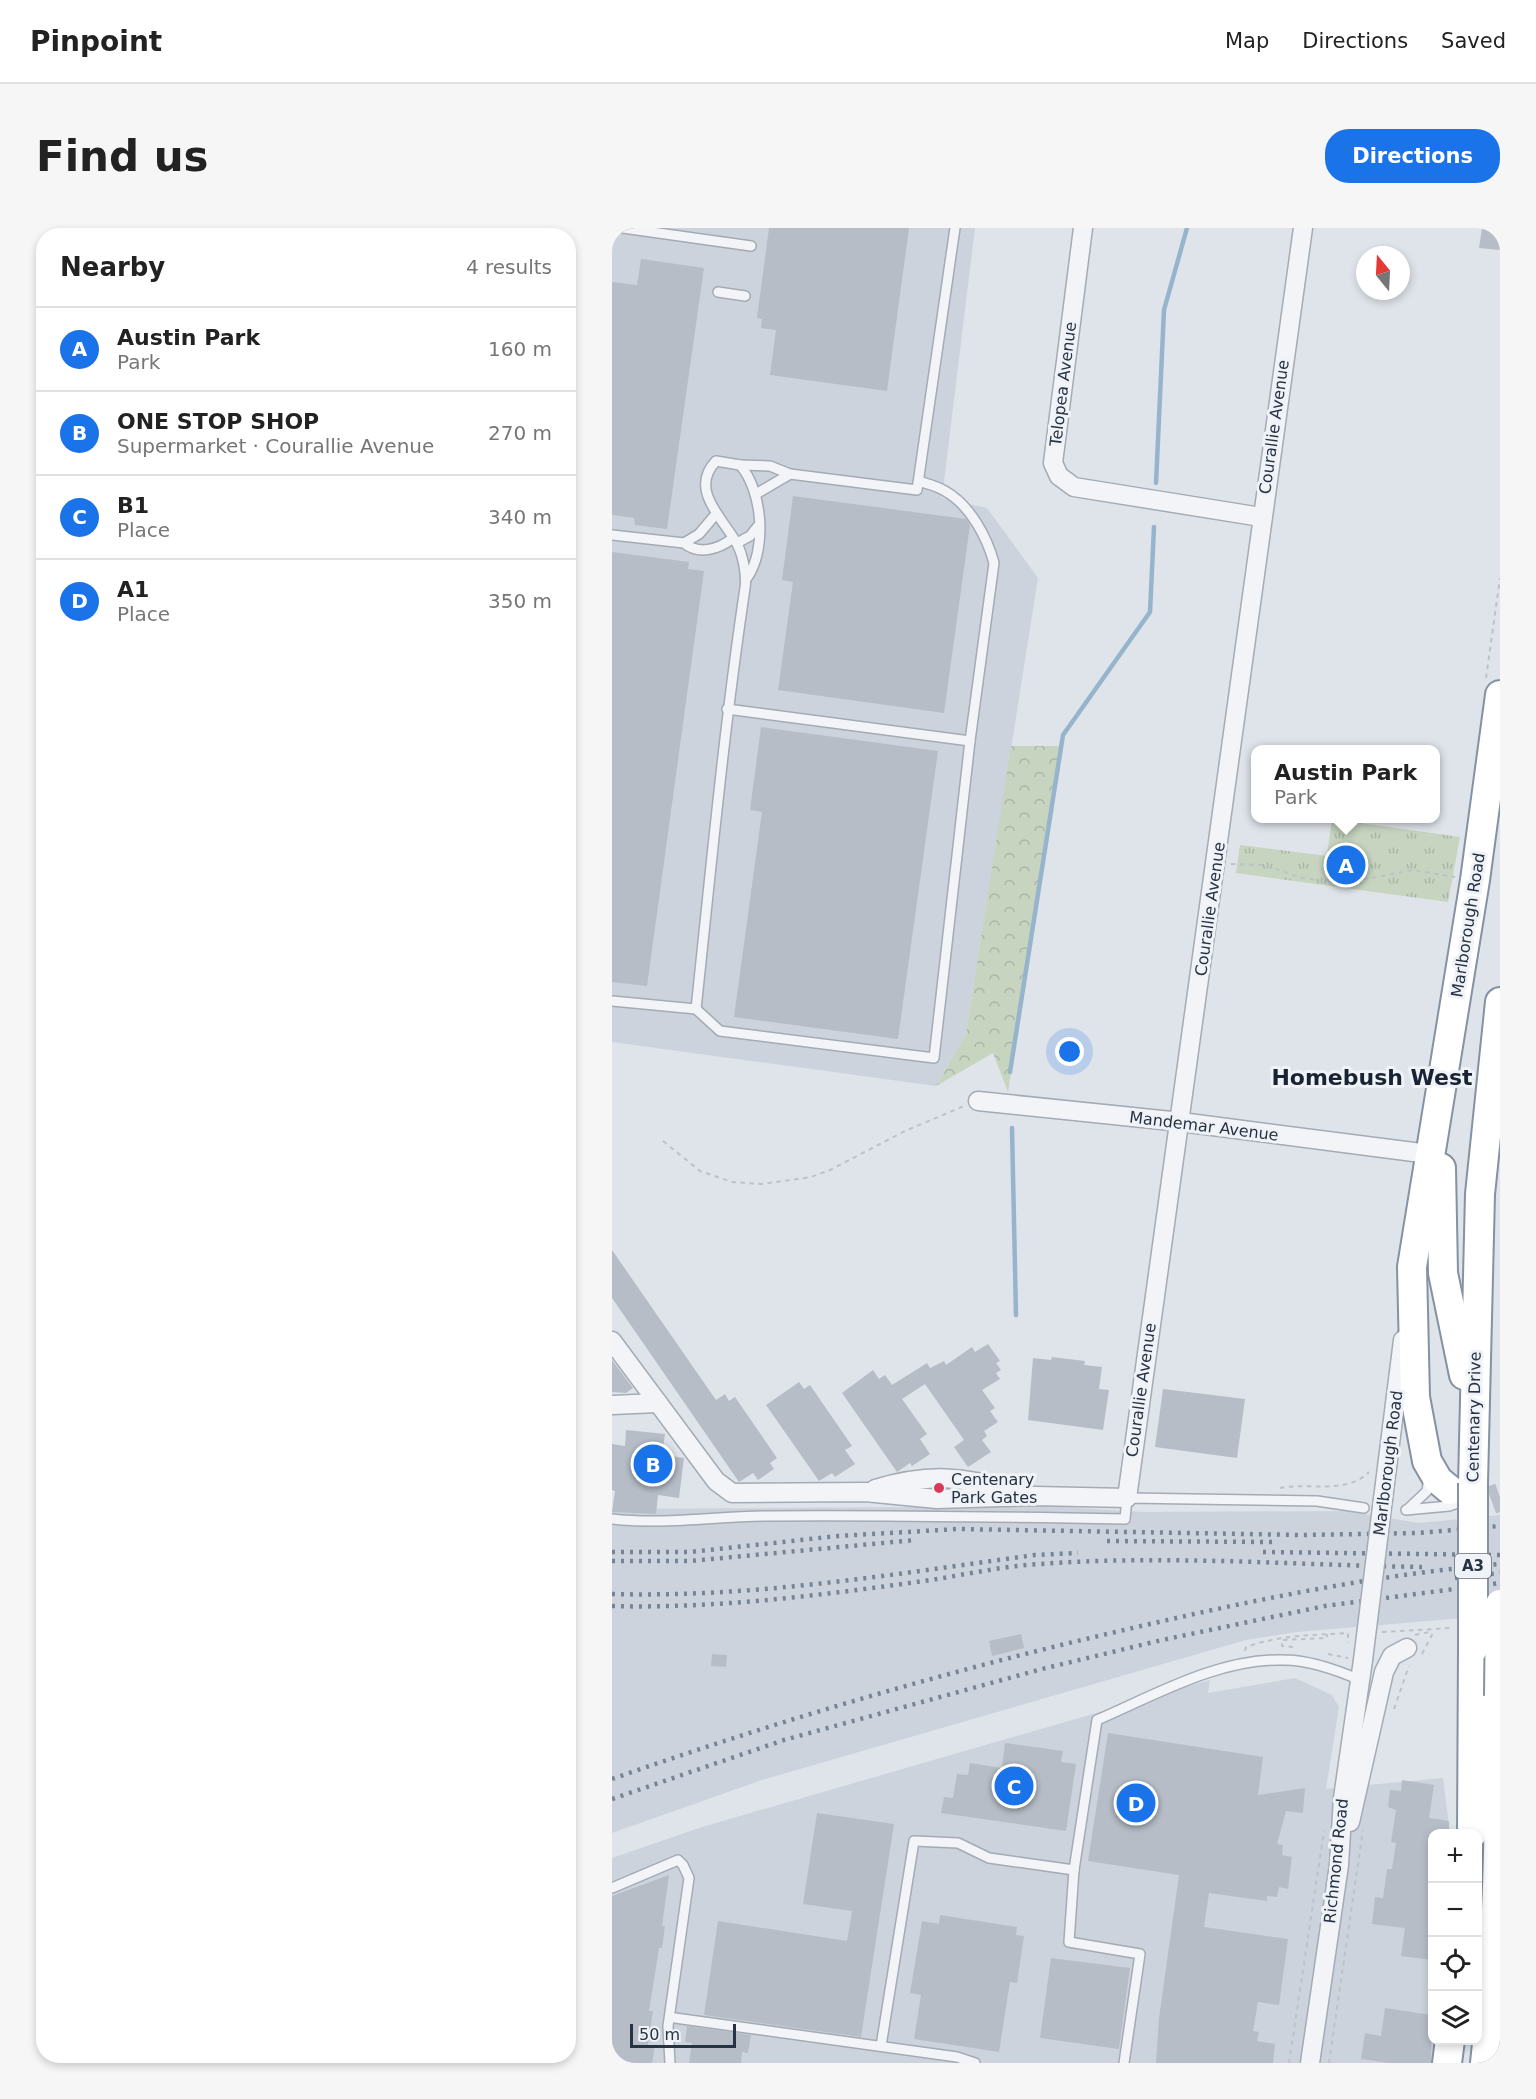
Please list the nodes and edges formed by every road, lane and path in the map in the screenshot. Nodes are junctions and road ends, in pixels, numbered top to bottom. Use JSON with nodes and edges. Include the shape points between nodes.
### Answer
{"nodes":[{"id":1,"x":622,"y":228,"type":"edge"},
{"id":2,"x":955,"y":228,"type":"edge"},
{"id":3,"x":1083,"y":228,"type":"edge"},
{"id":4,"x":1303,"y":228,"type":"edge"},
{"id":5,"x":751,"y":246,"type":"dead end"},
{"id":6,"x":717,"y":292,"type":"dead end"},
{"id":7,"x":744,"y":296,"type":"dead end"},
{"id":8,"x":740,"y":465,"type":"junction"},
{"id":9,"x":790,"y":474,"type":"junction"},
{"id":10,"x":919,"y":481,"type":"junction"},
{"id":11,"x":756,"y":494,"type":"junction"},
{"id":12,"x":716,"y":514,"type":"junction"},
{"id":13,"x":1261,"y":517,"type":"junction"},
{"id":14,"x":758,"y":526,"type":"junction"},
{"id":15,"x":612,"y":535,"type":"edge"},
{"id":16,"x":735,"y":541,"type":"junction"},
{"id":17,"x":684,"y":543,"type":"junction"},
{"id":18,"x":747,"y":578,"type":"junction"},
{"id":19,"x":1500,"y":695,"type":"edge"},
{"id":20,"x":727,"y":709,"type":"junction"},
{"id":21,"x":970,"y":741,"type":"junction"},
{"id":22,"x":1216,"y":863,"type":"junction"},
{"id":23,"x":1475,"y":880,"type":"junction"},
{"id":24,"x":612,"y":1001,"type":"edge"},
{"id":25,"x":1500,"y":1002,"type":"edge"},
{"id":26,"x":696,"y":1009,"type":"junction"},
{"id":27,"x":1453,"y":1020,"type":"junction"},
{"id":28,"x":978,"y":1101,"type":"joint"},
{"id":29,"x":1181,"y":1122,"type":"junction"},
{"id":30,"x":663,"y":1141,"type":"dead end"},
{"id":31,"x":1429,"y":1154,"type":"junction"},
{"id":32,"x":1412,"y":1267,"type":"junction"},
{"id":33,"x":612,"y":1341,"type":"edge"},
{"id":34,"x":658,"y":1403,"type":"junction"},
{"id":35,"x":612,"y":1405,"type":"edge"},
{"id":36,"x":1474,"y":1412,"type":"junction"},
{"id":37,"x":1427,"y":1461,"type":"junction"},
{"id":38,"x":951,"y":1477,"type":"junction"},
{"id":39,"x":865,"y":1492,"type":"junction"},
{"id":40,"x":1462,"y":1495,"type":"joint"},
{"id":41,"x":1035,"y":1496,"type":"junction"},
{"id":42,"x":1127,"y":1498,"type":"junction"},
{"id":43,"x":951,"y":1499,"type":"junction"},
{"id":44,"x":1364,"y":1508,"type":"dead end"},
{"id":45,"x":612,"y":1519,"type":"edge"},
{"id":46,"x":1500,"y":1604,"type":"edge"},
{"id":47,"x":1434,"y":1630,"type":"junction"},
{"id":48,"x":1379,"y":1632,"type":"dead end"},
{"id":49,"x":1328,"y":1634,"type":"junction"},
{"id":50,"x":1465,"y":1638,"type":"junction"},
{"id":51,"x":1348,"y":1642,"type":"dead end"},
{"id":52,"x":1298,"y":1648,"type":"dead end"},
{"id":53,"x":1244,"y":1652,"type":"dead end"},
{"id":54,"x":1325,"y":1653,"type":"dead end"},
{"id":55,"x":1411,"y":1657,"type":"junction"},
{"id":56,"x":1357,"y":1659,"type":"junction"},
{"id":57,"x":1360,"y":1680,"type":"junction"},
{"id":58,"x":1499,"y":1696,"type":"edge"},
{"id":59,"x":1392,"y":1712,"type":"dead end"},
{"id":60,"x":1325,"y":1820,"type":"dead end"},
{"id":61,"x":1365,"y":1821,"type":"dead end"},
{"id":62,"x":1472,"y":1829,"type":"edge"},
{"id":63,"x":1339,"y":1865,"type":"junction"},
{"id":64,"x":1074,"y":1870,"type":"junction"},
{"id":65,"x":612,"y":1888,"type":"edge"},
{"id":66,"x":675,"y":2018,"type":"dead end"},
{"id":67,"x":1449,"y":2045,"type":"edge"},
{"id":68,"x":881,"y":2046,"type":"junction"},
{"id":69,"x":922,"y":2052,"type":"junction"},
{"id":70,"x":670,"y":2063,"type":"edge"},
{"id":71,"x":920,"y":2063,"type":"edge"},
{"id":72,"x":975,"y":2063,"type":"edge"},
{"id":73,"x":1124,"y":2063,"type":"edge"},
{"id":74,"x":1289,"y":2063,"type":"edge"},
{"id":75,"x":1310,"y":2063,"type":"edge"},
{"id":76,"x":1329,"y":2063,"type":"edge"},
{"id":77,"x":1447,"y":2063,"type":"edge"},
{"id":78,"x":1485,"y":2063,"type":"edge"}],
"edges":[{"from":1,"to":5,"type":"lane"},
{"from":2,"to":10,"type":"lane"},
{"from":3,"to":13,"type":"street","name":"Telopea Avenue","via":[[1053,463],[1059,476],[1074,487]]},
{"from":4,"to":13,"type":"street","name":"Courallie Avenue"},
{"from":6,"to":7,"type":"lane"},
{"from":8,"to":9,"type":"lane","via":[[770,466]]},
{"from":8,"to":11,"type":"lane"},
{"from":8,"to":12,"type":"lane","via":[[722,460],[711,466],[705,480]]},
{"from":9,"to":10,"type":"lane","via":[[917,490]]},
{"from":9,"to":11,"type":"lane"},
{"from":10,"to":21,"type":"lane","via":[[946,491],[977,523],[988,540],[994,563]]},
{"from":11,"to":14,"type":"lane"},
{"from":12,"to":16,"type":"lane"},
{"from":12,"to":17,"type":"lane","via":[[699,534]]},
{"from":13,"to":22,"type":"street","name":"Courallie Avenue"},
{"from":14,"to":16,"type":"lane","via":[[750,536]]},
{"from":14,"to":18,"type":"lane","via":[[754,568]]},
{"from":15,"to":17,"type":"lane"},
{"from":16,"to":17,"type":"lane","via":[[703,551]]},
{"from":16,"to":18,"type":"lane"},
{"from":18,"to":20,"type":"lane"},
{"from":19,"to":23,"type":"highway","name":"Marlborough Road"},
{"from":20,"to":21,"type":"lane"},
{"from":20,"to":26,"type":"lane"},
{"from":21,"to":26,"type":"lane","via":[[934,1058],[720,1031]]},
{"from":22,"to":23,"type":"path","via":[[1266,865],[1298,877],[1331,882],[1413,870]]},
{"from":22,"to":29,"type":"street","name":"Courallie Avenue"},
{"from":23,"to":27,"type":"highway","name":"Marlborough Road"},
{"from":24,"to":26,"type":"lane"},
{"from":25,"to":36,"type":"highway","name":"Centenary Drive","number":"A3","via":[[1480,1194]]},
{"from":27,"to":31,"type":"highway","name":"Marlborough Road"},
{"from":27,"to":36,"type":"highway","via":[[1440,1175],[1443,1272],[1456,1347]]},
{"from":28,"to":29,"type":"street","name":"Mandemar Avenue"},
{"from":28,"to":30,"type":"path","via":[[905,1131],[830,1170],[788,1181],[732,1182],[700,1171]]},
{"from":29,"to":31,"type":"street","name":"Mandemar Avenue"},
{"from":29,"to":42,"type":"street","name":"Courallie Avenue"},
{"from":31,"to":32,"type":"highway","name":"Marlborough Road"},
{"from":32,"to":37,"type":"highway","name":"Marlborough Road","via":[[1415,1396]]},
{"from":32,"to":56,"type":"street","name":"Marlborough Road","bridge":true,"via":[[1383,1499]]},
{"from":33,"to":34,"type":"street"},
{"from":34,"to":35,"type":"street"},
{"from":34,"to":39,"type":"street","via":[[716,1481],[732,1493]]},
{"from":36,"to":50,"type":"highway","name":"Centenary Drive","number":"A3","bridge":true},
{"from":37,"to":40,"type":"highway","via":[[1438,1480]]},
{"from":37,"to":40,"type":"lane","via":[[1426,1491],[1406,1510],[1449,1506]]},
{"from":38,"to":39,"type":"street","via":[[900,1482]]},
{"from":38,"to":41,"type":"street"},
{"from":38,"to":43,"type":"street"},
{"from":39,"to":43,"type":"street"},
{"from":41,"to":42,"type":"street"},
{"from":41,"to":43,"type":"street"},
{"from":42,"to":44,"type":"lane","via":[[1317,1501]]},
{"from":42,"to":45,"type":"lane","via":[[1125,1519]]},
{"from":46,"to":58,"type":"highway","bridge":true},
{"from":47,"to":48,"type":"path"},
{"from":47,"to":50,"type":"path"},
{"from":47,"to":55,"type":"path","via":[[1425,1652]]},
{"from":49,"to":51,"type":"path","via":[[1348,1633]]},
{"from":49,"to":52,"type":"path","via":[[1327,1638],[1282,1640],[1282,1646]]},
{"from":49,"to":53,"type":"path","via":[[1271,1639],[1246,1647]]},
{"from":50,"to":62,"type":"highway","name":"Centenary Drive","number":"A3"},
{"from":54,"to":56,"type":"path"},
{"from":55,"to":59,"type":"path"},
{"from":55,"to":63,"type":"street","via":[[1392,1656],[1384,1672]]},
{"from":56,"to":57,"type":"street","name":"Richmond Road"},
{"from":57,"to":63,"type":"street","name":"Richmond Road","via":[[1343,1798]]},
{"from":57,"to":64,"type":"lane","via":[[1285,1660],[1245,1662],[1211,1671],[1097,1720]]},
{"from":58,"to":78,"type":"highway","via":[[1500,1821]]},
{"from":60,"to":74,"type":"path"},
{"from":61,"to":76,"type":"path"},
{"from":63,"to":75,"type":"street","name":"Richmond Road"},
{"from":64,"to":68,"type":"lane","via":[[989,1858],[958,1843],[914,1841]]},
{"from":64,"to":73,"type":"lane","via":[[1069,1942],[1140,1954]]},
{"from":65,"to":70,"type":"lane","via":[[678,1860],[689,1878],[668,2026]]},
{"from":66,"to":68,"type":"lane"},
{"from":67,"to":77,"type":"highway"},
{"from":68,"to":69,"type":"lane"},
{"from":69,"to":71,"type":"lane"},
{"from":69,"to":72,"type":"lane"}]}
